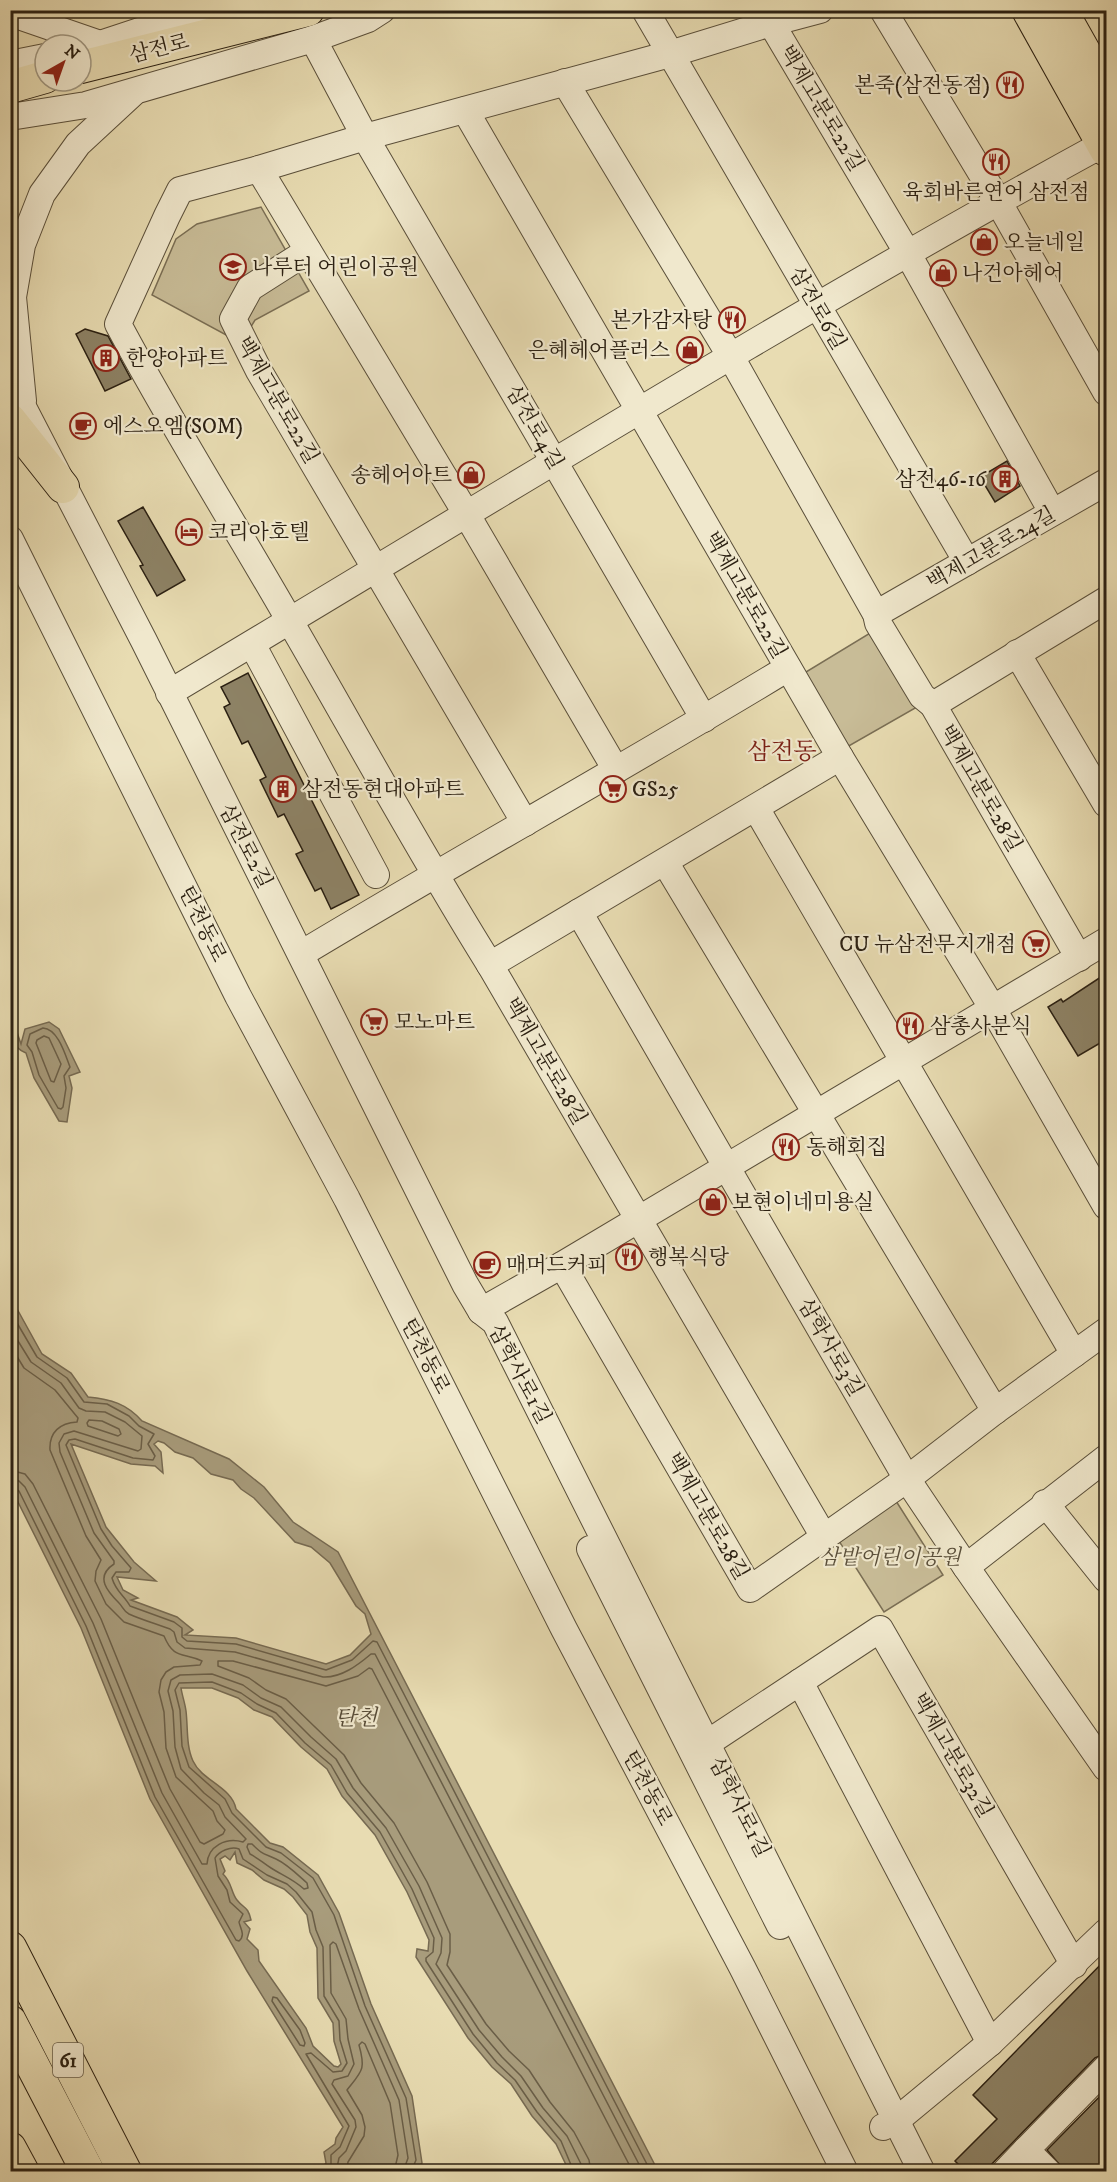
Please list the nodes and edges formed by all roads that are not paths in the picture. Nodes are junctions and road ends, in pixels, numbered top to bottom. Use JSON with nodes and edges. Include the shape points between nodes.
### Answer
{"nodes":[{"id":1,"x":203,"y":10,"type":"edge"},
{"id":2,"x":382,"y":10,"type":"edge"},
{"id":3,"x":645,"y":10,"type":"edge"},
{"id":4,"x":820,"y":10,"type":"edge"},
{"id":5,"x":883,"y":10,"type":"edge"},
{"id":6,"x":1028,"y":10,"type":"edge"},
{"id":7,"x":1061,"y":10,"type":"edge"},
{"id":8,"x":10,"y":13,"type":"edge"},
{"id":9,"x":151,"y":18,"type":"edge"},
{"id":10,"x":771,"y":23,"type":"junction"},
{"id":11,"x":310,"y":25,"type":"edge"},
{"id":12,"x":48,"y":33,"type":"edge"},
{"id":13,"x":93,"y":50,"type":"edge"},
{"id":14,"x":93,"y":52,"type":"edge"},
{"id":15,"x":670,"y":54,"type":"junction"},
{"id":16,"x":33,"y":59,"type":"edge"},
{"id":17,"x":10,"y":64,"type":"edge"},
{"id":18,"x":33,"y":75,"type":"edge"},
{"id":19,"x":10,"y":76,"type":"edge"},
{"id":20,"x":33,"y":79,"type":"edge"},
{"id":21,"x":565,"y":82,"type":"junction"},
{"id":22,"x":10,"y":87,"type":"edge"},
{"id":23,"x":137,"y":90,"type":"junction"},
{"id":24,"x":1107,"y":90,"type":"edge"},
{"id":25,"x":465,"y":110,"type":"junction"},
{"id":26,"x":10,"y":117,"type":"edge"},
{"id":27,"x":365,"y":137,"type":"junction"},
{"id":28,"x":1105,"y":147,"type":"edge"},
{"id":29,"x":259,"y":170,"type":"junction"},
{"id":30,"x":998,"y":201,"type":"junction"},
{"id":31,"x":308,"y":251,"type":"junction"},
{"id":32,"x":908,"y":254,"type":"junction"},
{"id":33,"x":817,"y":307,"type":"junction"},
{"id":34,"x":731,"y":357,"type":"junction"},
{"id":35,"x":10,"y":382,"type":"edge"},
{"id":36,"x":1107,"y":392,"type":"edge"},
{"id":37,"x":640,"y":411,"type":"junction"},
{"id":38,"x":18,"y":415,"type":"edge"},
{"id":39,"x":555,"y":461,"type":"junction"},
{"id":40,"x":1107,"y":482,"type":"edge"},
{"id":41,"x":63,"y":487,"type":"joint"},
{"id":42,"x":1052,"y":512,"type":"junction"},
{"id":43,"x":467,"y":515,"type":"junction"},
{"id":44,"x":10,"y":539,"type":"edge"},
{"id":45,"x":967,"y":562,"type":"junction"},
{"id":46,"x":377,"y":569,"type":"junction"},
{"id":47,"x":1107,"y":600,"type":"edge"},
{"id":48,"x":876,"y":614,"type":"junction"},
{"id":49,"x":290,"y":621,"type":"junction"},
{"id":50,"x":252,"y":644,"type":"junction"},
{"id":51,"x":1017,"y":653,"type":"junction"},
{"id":52,"x":788,"y":668,"type":"junction"},
{"id":53,"x":169,"y":693,"type":"junction"},
{"id":54,"x":933,"y":705,"type":"junction"},
{"id":55,"x":704,"y":719,"type":"junction"},
{"id":56,"x":840,"y":757,"type":"junction"},
{"id":57,"x":616,"y":770,"type":"junction"},
{"id":58,"x":1107,"y":804,"type":"edge"},
{"id":59,"x":756,"y":807,"type":"junction"},
{"id":60,"x":525,"y":823,"type":"junction"},
{"id":61,"x":665,"y":862,"type":"junction"},
{"id":62,"x":434,"y":874,"type":"junction"},
{"id":63,"x":376,"y":875,"type":"dead end"},
{"id":64,"x":579,"y":912,"type":"junction"},
{"id":65,"x":1107,"y":941,"type":"edge"},
{"id":66,"x":301,"y":954,"type":"junction"},
{"id":67,"x":1079,"y":958,"type":"junction"},
{"id":68,"x":490,"y":965,"type":"junction"},
{"id":69,"x":993,"y":1009,"type":"junction"},
{"id":70,"x":905,"y":1063,"type":"junction"},
{"id":71,"x":816,"y":1114,"type":"junction"},
{"id":72,"x":727,"y":1166,"type":"junction"},
{"id":73,"x":1107,"y":1206,"type":"edge"},
{"id":74,"x":639,"y":1220,"type":"junction"},
{"id":75,"x":562,"y":1265,"type":"junction"},
{"id":76,"x":481,"y":1311,"type":"junction"},
{"id":77,"x":1107,"y":1331,"type":"edge"},
{"id":78,"x":1074,"y":1354,"type":"junction"},
{"id":79,"x":995,"y":1411,"type":"junction"},
{"id":80,"x":1107,"y":1458,"type":"edge"},
{"id":81,"x":908,"y":1479,"type":"junction"},
{"id":82,"x":1046,"y":1503,"type":"junction"},
{"id":83,"x":824,"y":1537,"type":"junction"},
{"id":84,"x":966,"y":1567,"type":"junction"},
{"id":85,"x":1107,"y":1579,"type":"edge"},
{"id":86,"x":800,"y":1682,"type":"junction"},
{"id":87,"x":700,"y":1749,"type":"junction"},
{"id":88,"x":1107,"y":1768,"type":"edge"},
{"id":89,"x":1107,"y":1932,"type":"edge"},
{"id":90,"x":10,"y":1948,"type":"edge"},
{"id":91,"x":1074,"y":1965,"type":"junction"},
{"id":92,"x":10,"y":2022,"type":"edge"},
{"id":93,"x":990,"y":2043,"type":"junction"},
{"id":94,"x":1107,"y":2068,"type":"edge"},
{"id":95,"x":889,"y":2124,"type":"junction"},
{"id":96,"x":10,"y":2148,"type":"edge"},
{"id":97,"x":1026,"y":2150,"type":"junction"},
{"id":98,"x":23,"y":2172,"type":"edge"},
{"id":99,"x":88,"y":2172,"type":"edge"},
{"id":100,"x":125,"y":2172,"type":"edge"},
{"id":101,"x":845,"y":2172,"type":"edge"},
{"id":102,"x":904,"y":2172,"type":"edge"},
{"id":103,"x":922,"y":2172,"type":"edge"},
{"id":104,"x":1005,"y":2172,"type":"edge"},
{"id":105,"x":1048,"y":2172,"type":"edge"}],
"edges":[{"from":1,"to":9,"type":"street"},
{"from":2,"to":11,"type":"street","via":[[368,19]]},
{"from":3,"to":15,"type":"street","name":"삼전로6길"},
{"from":4,"to":10,"type":"street"},
{"from":5,"to":30,"type":"street"},
{"from":6,"to":28,"type":"main road"},
{"from":7,"to":24,"type":"main road"},
{"from":8,"to":12,"type":"street"},
{"from":9,"to":13,"type":"street"},
{"from":10,"to":15,"type":"street"},
{"from":10,"to":32,"type":"street","name":"백제고분로22길"},
{"from":11,"to":14,"type":"main road","name":"삼전로"},
{"from":11,"to":23,"type":"street"},
{"from":11,"to":27,"type":"street","name":"삼전로4길"},
{"from":15,"to":21,"type":"street"},
{"from":15,"to":33,"type":"street","name":"삼전로6길"},
{"from":16,"to":17,"type":"street"},
{"from":18,"to":19,"type":"main road"},
{"from":20,"to":22,"type":"main road"},
{"from":21,"to":25,"type":"street"},
{"from":21,"to":34,"type":"street"},
{"from":23,"to":26,"type":"street","via":[[86,105]]},
{"from":23,"to":38,"type":"street","via":[[78,144],[42,194],[22,245],[13,297]]},
{"from":25,"to":27,"type":"street"},
{"from":25,"to":37,"type":"street","name":"백제고분로22길"},
{"from":27,"to":29,"type":"street"},
{"from":27,"to":39,"type":"street","name":"삼전로4길"},
{"from":28,"to":30,"type":"street"},
{"from":29,"to":31,"type":"street"},
{"from":29,"to":49,"type":"street","via":[[180,190],[118,324]]},
{"from":30,"to":32,"type":"street"},
{"from":30,"to":36,"type":"street"},
{"from":31,"to":43,"type":"street"},
{"from":31,"to":46,"type":"street","name":"백제고분로22길","via":[[250,288],[233,319],[259,371]]},
{"from":32,"to":33,"type":"street"},
{"from":32,"to":42,"type":"street","name":"백제고분로22길"},
{"from":33,"to":34,"type":"street"},
{"from":33,"to":45,"type":"street","name":"삼전로6길"},
{"from":34,"to":37,"type":"street"},
{"from":34,"to":48,"type":"street"},
{"from":35,"to":38,"type":"street"},
{"from":37,"to":39,"type":"street"},
{"from":37,"to":52,"type":"street","name":"백제고분로22길"},
{"from":38,"to":41,"type":"main road"},
{"from":39,"to":43,"type":"street"},
{"from":39,"to":55,"type":"street","name":"삼전로4길"},
{"from":40,"to":42,"type":"street","name":"백제고분로24길"},
{"from":41,"to":53,"type":"street","name":"삼전로2길"},
{"from":42,"to":45,"type":"street","name":"백제고분로24길"},
{"from":43,"to":46,"type":"street"},
{"from":43,"to":57,"type":"street"},
{"from":44,"to":101,"type":"street","name":"탄천동로","via":[[238,996],[347,1199]]},
{"from":45,"to":48,"type":"street","name":"백제고분로24길"},
{"from":46,"to":49,"type":"street"},
{"from":46,"to":60,"type":"street","name":"백제고분로22길"},
{"from":47,"to":51,"type":"street","name":"백제고분로28길"},
{"from":48,"to":54,"type":"street","via":[[922,696]]},
{"from":49,"to":50,"type":"street"},
{"from":49,"to":62,"type":"street"},
{"from":50,"to":53,"type":"street"},
{"from":50,"to":63,"type":"street"},
{"from":51,"to":54,"type":"street","name":"백제고분로28길"},
{"from":51,"to":58,"type":"street"},
{"from":52,"to":55,"type":"street","name":"백제고분로22길"},
{"from":52,"to":56,"type":"street"},
{"from":53,"to":66,"type":"street","name":"삼전로2길"},
{"from":54,"to":67,"type":"street","name":"백제고분로28길"},
{"from":55,"to":57,"type":"street","name":"백제고분로22길"},
{"from":56,"to":59,"type":"street"},
{"from":56,"to":69,"type":"street"},
{"from":57,"to":60,"type":"street","name":"백제고분로22길"},
{"from":59,"to":61,"type":"street"},
{"from":59,"to":70,"type":"street"},
{"from":60,"to":62,"type":"street","name":"백제고분로22길"},
{"from":61,"to":64,"type":"street"},
{"from":61,"to":71,"type":"street"},
{"from":62,"to":66,"type":"street","name":"백제고분로22길"},
{"from":62,"to":68,"type":"street","name":"백제고분로28길"},
{"from":64,"to":68,"type":"street"},
{"from":64,"to":72,"type":"street","name":"삼학사로3길"},
{"from":65,"to":67,"type":"street"},
{"from":66,"to":76,"type":"street","name":"삼전로2길"},
{"from":67,"to":69,"type":"street"},
{"from":68,"to":74,"type":"street","name":"백제고분로28길"},
{"from":69,"to":70,"type":"street"},
{"from":69,"to":73,"type":"street"},
{"from":70,"to":71,"type":"street"},
{"from":70,"to":78,"type":"street"},
{"from":71,"to":72,"type":"street"},
{"from":71,"to":79,"type":"street"},
{"from":72,"to":74,"type":"street"},
{"from":72,"to":81,"type":"street","name":"삼학사로3길"},
{"from":74,"to":75,"type":"street"},
{"from":74,"to":83,"type":"street","name":"백제고분로28길"},
{"from":75,"to":76,"type":"street"},
{"from":75,"to":83,"type":"street","name":"백제고분로28길","via":[[750,1589]]},
{"from":76,"to":87,"type":"street","name":"삼학사로1길","via":[[495,1322]]},
{"from":77,"to":78,"type":"street"},
{"from":78,"to":79,"type":"street"},
{"from":79,"to":81,"type":"street"},
{"from":80,"to":82,"type":"street"},
{"from":81,"to":83,"type":"street"},
{"from":81,"to":84,"type":"street","name":"삼학사로3길"},
{"from":82,"to":84,"type":"street"},
{"from":82,"to":85,"type":"street"},
{"from":84,"to":88,"type":"street","name":"삼학사로3길"},
{"from":86,"to":87,"type":"street","name":"백제고분로32길"},
{"from":86,"to":91,"type":"street","name":"백제고분로32길","via":[[880,1629]]},
{"from":86,"to":93,"type":"street"},
{"from":87,"to":95,"type":"street","name":"삼학사로1길"},
{"from":89,"to":91,"type":"street"},
{"from":90,"to":100,"type":"highway","number":"61"},
{"from":91,"to":93,"type":"street"},
{"from":92,"to":99,"type":"highway","number":"61"},
{"from":93,"to":95,"type":"street"},
{"from":94,"to":97,"type":"street"},
{"from":95,"to":102,"type":"street","name":"삼학사로1길"},
{"from":95,"to":103,"type":"street","name":"삼학사로1길"},
{"from":96,"to":98,"type":"main road"},
{"from":97,"to":104,"type":"street"},
{"from":97,"to":105,"type":"street"}]}
